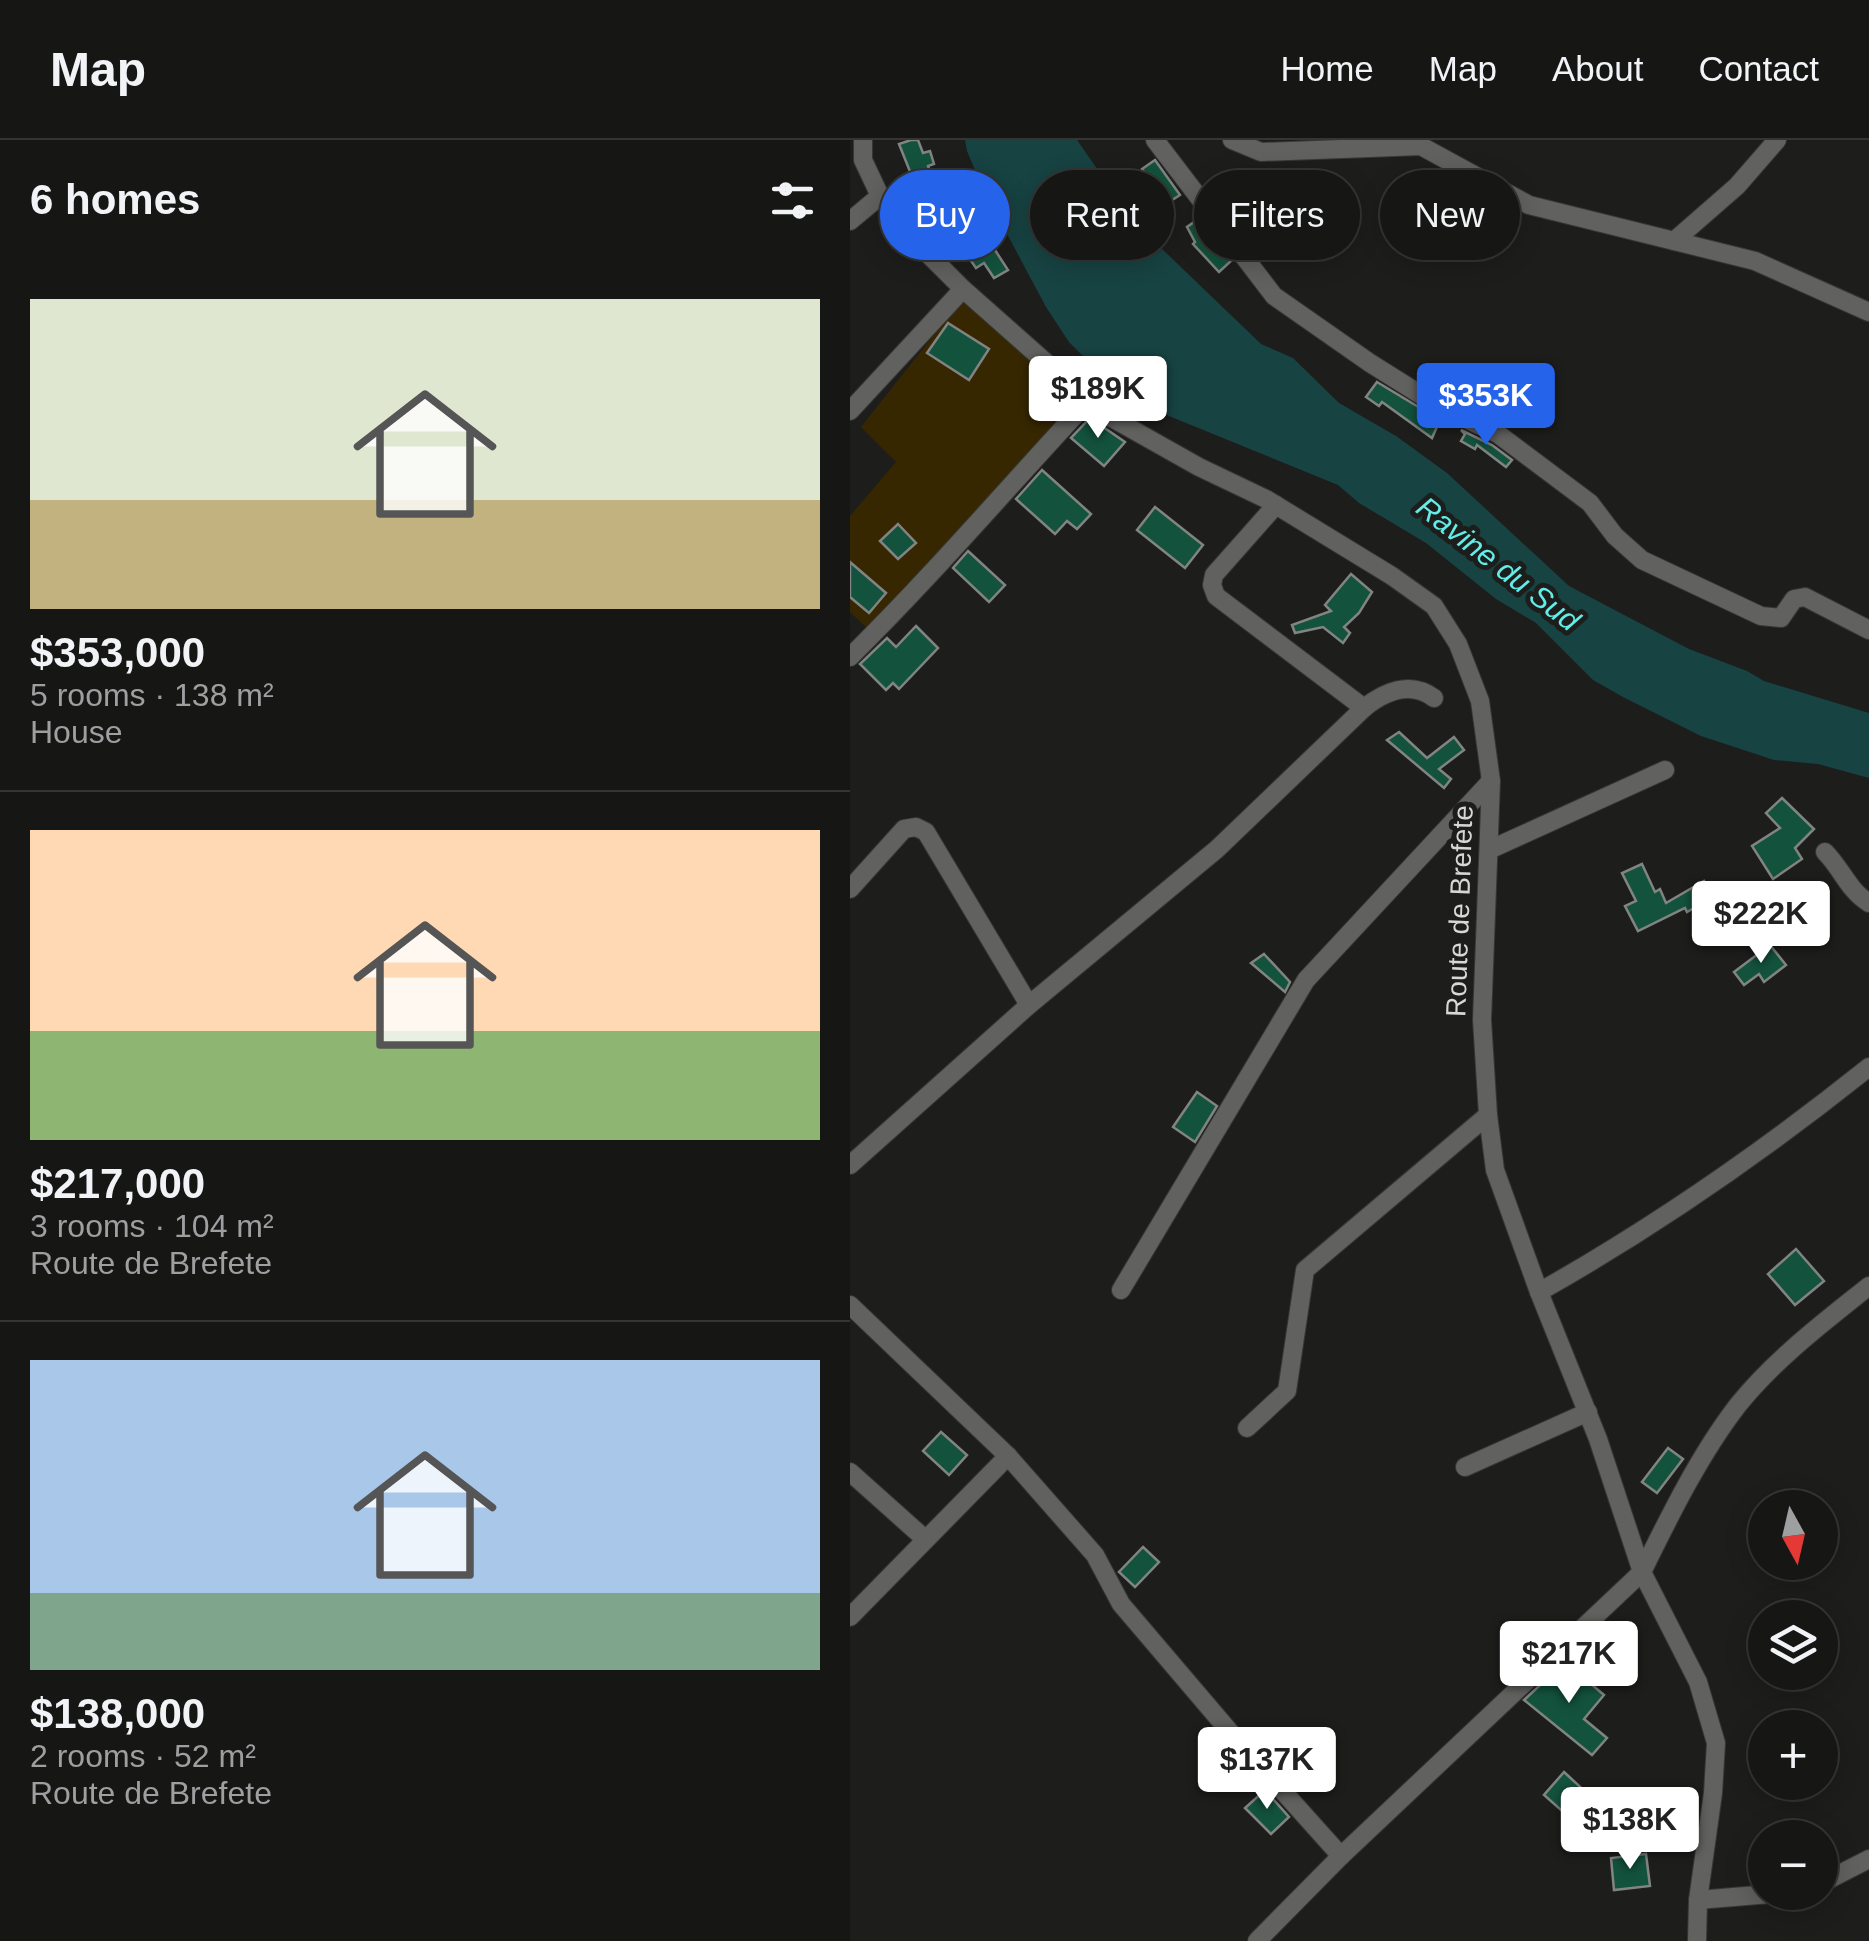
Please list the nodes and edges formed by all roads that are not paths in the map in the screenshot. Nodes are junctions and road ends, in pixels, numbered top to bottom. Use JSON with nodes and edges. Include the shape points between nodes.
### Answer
{"nodes":[{"id":1,"x":862,"y":140,"type":"edge"},
{"id":2,"x":1155,"y":140,"type":"edge"},
{"id":3,"x":1232,"y":140,"type":"edge"},
{"id":4,"x":1777,"y":140,"type":"edge"},
{"id":5,"x":880,"y":196,"type":"joint"},
{"id":6,"x":850,"y":221,"type":"edge"},
{"id":7,"x":1674,"y":241,"type":"junction"},
{"id":8,"x":934,"y":260,"type":"edge"},
{"id":9,"x":963,"y":289,"type":"junction"},
{"id":10,"x":1869,"y":312,"type":"edge"},
{"id":11,"x":1089,"y":400,"type":"junction"},
{"id":12,"x":850,"y":410,"type":"edge"},
{"id":13,"x":1276,"y":505,"type":"junction"},
{"id":14,"x":1869,"y":630,"type":"edge"},
{"id":15,"x":850,"y":657,"type":"edge"},
{"id":16,"x":1434,"y":698,"type":"dead end"},
{"id":17,"x":1364,"y":708,"type":"junction"},
{"id":18,"x":1665,"y":770,"type":"dead end"},
{"id":19,"x":1491,"y":781,"type":"junction"},
{"id":20,"x":1489,"y":850,"type":"junction"},
{"id":21,"x":1824,"y":852,"type":"dead end"},
{"id":22,"x":850,"y":889,"type":"edge"},
{"id":23,"x":1869,"y":903,"type":"edge"},
{"id":24,"x":1030,"y":1006,"type":"junction"},
{"id":25,"x":1869,"y":1066,"type":"edge"},
{"id":26,"x":1488,"y":1116,"type":"junction"},
{"id":27,"x":850,"y":1166,"type":"edge"},
{"id":28,"x":1869,"y":1286,"type":"edge"},
{"id":29,"x":1121,"y":1290,"type":"dead end"},
{"id":30,"x":1539,"y":1292,"type":"junction"},
{"id":31,"x":850,"y":1305,"type":"edge"},
{"id":32,"x":1588,"y":1412,"type":"junction"},
{"id":33,"x":1247,"y":1428,"type":"dead end"},
{"id":34,"x":1008,"y":1456,"type":"junction"},
{"id":35,"x":1465,"y":1467,"type":"dead end"},
{"id":36,"x":850,"y":1472,"type":"edge"},
{"id":37,"x":925,"y":1539,"type":"junction"},
{"id":38,"x":1642,"y":1572,"type":"junction"},
{"id":39,"x":850,"y":1617,"type":"edge"},
{"id":40,"x":1340,"y":1856,"type":"junction"},
{"id":41,"x":1869,"y":1859,"type":"edge"},
{"id":42,"x":1838,"y":1875,"type":"edge"},
{"id":43,"x":1748,"y":1896,"type":"edge"},
{"id":44,"x":1698,"y":1900,"type":"junction"},
{"id":45,"x":1257,"y":1941,"type":"edge"},
{"id":46,"x":1697,"y":1941,"type":"edge"}],
"edges":[{"from":1,"to":5,"type":"street","name":"Route de Brefete","via":[[863,160]]},
{"from":2,"to":14,"type":"street","via":[[1274,296],[1386,374],[1498,434],[1590,503],[1642,560],[1761,616],[1781,618],[1794,599],[1805,597]]},
{"from":3,"to":7,"type":"street","via":[[1260,152],[1421,146],[1529,205]]},
{"from":4,"to":7,"type":"street"},
{"from":5,"to":6,"type":"street"},
{"from":7,"to":10,"type":"street","via":[[1755,261]]},
{"from":8,"to":9,"type":"street","name":"Route de Brefete"},
{"from":9,"to":11,"type":"street","name":"Route de Brefete"},
{"from":9,"to":12,"type":"street"},
{"from":11,"to":13,"type":"street","name":"Route de Brefete"},
{"from":11,"to":15,"type":"street"},
{"from":13,"to":17,"type":"street","via":[[1214,575],[1216,596]]},
{"from":13,"to":19,"type":"street","name":"Route de Brefete","via":[[1434,606],[1458,644],[1480,701]]},
{"from":16,"to":17,"type":"street","via":[[1393,690]]},
{"from":17,"to":24,"type":"street","via":[[1216,849]]},
{"from":18,"to":20,"type":"street"},
{"from":19,"to":20,"type":"street","name":"Route de Brefete"},
{"from":19,"to":29,"type":"street","via":[[1306,980]]},
{"from":20,"to":26,"type":"street","name":"Route de Brefete","via":[[1482,1020]]},
{"from":21,"to":23,"type":"street"},
{"from":22,"to":24,"type":"street","via":[[904,829],[926,832]]},
{"from":24,"to":27,"type":"street"},
{"from":25,"to":30,"type":"street","via":[[1762,1151],[1631,1240]]},
{"from":26,"to":30,"type":"street","name":"Route de Brefete","via":[[1495,1170]]},
{"from":26,"to":33,"type":"street","via":[[1305,1270],[1287,1392]]},
{"from":28,"to":38,"type":"street","via":[[1738,1406]]},
{"from":30,"to":32,"type":"street","name":"Route de Brefete"},
{"from":31,"to":34,"type":"street"},
{"from":32,"to":35,"type":"street"},
{"from":32,"to":38,"type":"street","name":"Route de Brefete"},
{"from":34,"to":37,"type":"street"},
{"from":34,"to":40,"type":"street","via":[[1096,1555],[1122,1604]]},
{"from":36,"to":37,"type":"street"},
{"from":37,"to":39,"type":"street"},
{"from":38,"to":40,"type":"street"},
{"from":38,"to":44,"type":"street","name":"Route de Brefete","via":[[1698,1682],[1716,1743]]},
{"from":40,"to":45,"type":"street"},
{"from":41,"to":42,"type":"street"},
{"from":43,"to":44,"type":"street"},
{"from":44,"to":46,"type":"street","name":"Route de Brefete"}]}
